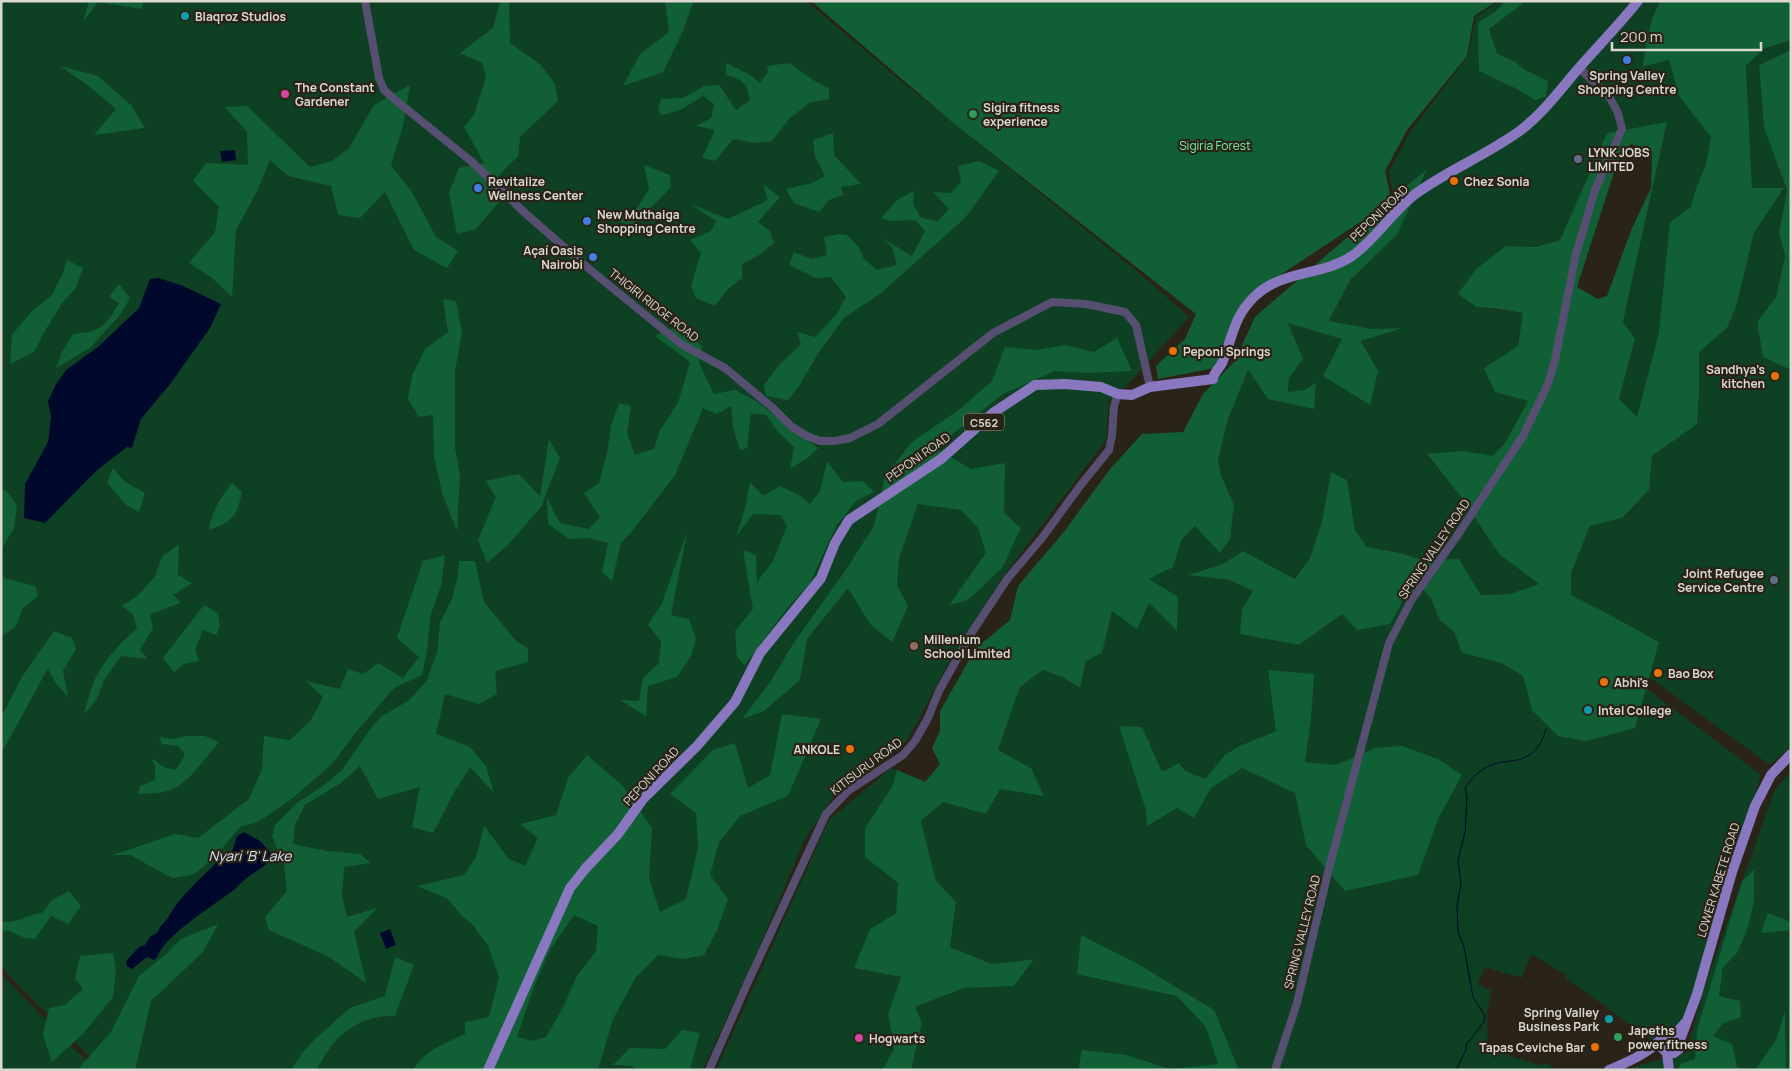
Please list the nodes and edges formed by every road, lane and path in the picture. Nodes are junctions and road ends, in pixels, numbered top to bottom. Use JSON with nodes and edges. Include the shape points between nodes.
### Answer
{"nodes":[{"id":1,"x":366,"y":1,"type":"edge"},
{"id":2,"x":1638,"y":1,"type":"edge"},
{"id":3,"x":1579,"y":68,"type":"junction"},
{"id":4,"x":1150,"y":387,"type":"junction"},
{"id":5,"x":1118,"y":394,"type":"junction"},
{"id":6,"x":1791,"y":754,"type":"edge"},
{"id":7,"x":1676,"y":1037,"type":"junction"},
{"id":8,"x":1666,"y":1049,"type":"junction"},
{"id":9,"x":488,"y":1070,"type":"edge"},
{"id":10,"x":709,"y":1070,"type":"edge"},
{"id":11,"x":1275,"y":1070,"type":"edge"},
{"id":12,"x":1609,"y":1070,"type":"edge"},
{"id":13,"x":1671,"y":1070,"type":"edge"}],
"edges":[{"from":1,"to":4,"type":"street","name":"THIGIRI RIDGE ROAD","via":[[379,78],[384,90],[471,161],[588,268],[681,344],[725,368],[792,427],[807,436],[820,441],[835,441],[850,438],[878,424],[993,333],[1052,302],[1086,304],[1125,312],[1136,325],[1140,337]]},
{"from":2,"to":3,"type":"main road","name":"PEPONI ROAD","number":"C562"},
{"from":3,"to":4,"type":"main road","name":"PEPONI ROAD","number":"C562","via":[[1530,123],[1412,197],[1351,256],[1331,266],[1280,279],[1256,295],[1237,320],[1213,379]]},
{"from":3,"to":11,"type":"street","name":"SPRING VALLEY ROAD","via":[[1609,96],[1622,129],[1595,190],[1576,254],[1548,384],[1523,436],[1412,599],[1389,643],[1296,1003]]},
{"from":4,"to":5,"type":"main road","name":"PEPONI ROAD","number":"C562","via":[[1136,394]]},
{"from":5,"to":9,"type":"main road","name":"PEPONI ROAD","number":"C562","via":[[1101,387],[1035,385],[998,409],[941,459],[848,520],[821,578],[760,653],[735,702],[644,799],[570,888]]},
{"from":5,"to":10,"type":"street","name":"KITISURU ROAD","via":[[1109,450],[1008,578],[972,632],[914,742],[903,755],[848,791],[826,814]]},
{"from":6,"to":7,"type":"main road","name":"LOWER KABETE ROAD","via":[[1771,775],[1755,806],[1732,872],[1697,994]]},
{"from":7,"to":8,"type":"main road","via":[[1667,1034]]},
{"from":7,"to":8,"type":"main road","via":[[1679,1049]]},
{"from":8,"to":12,"type":"main road","via":[[1640,1054]]},
{"from":8,"to":13,"type":"main road"}]}
